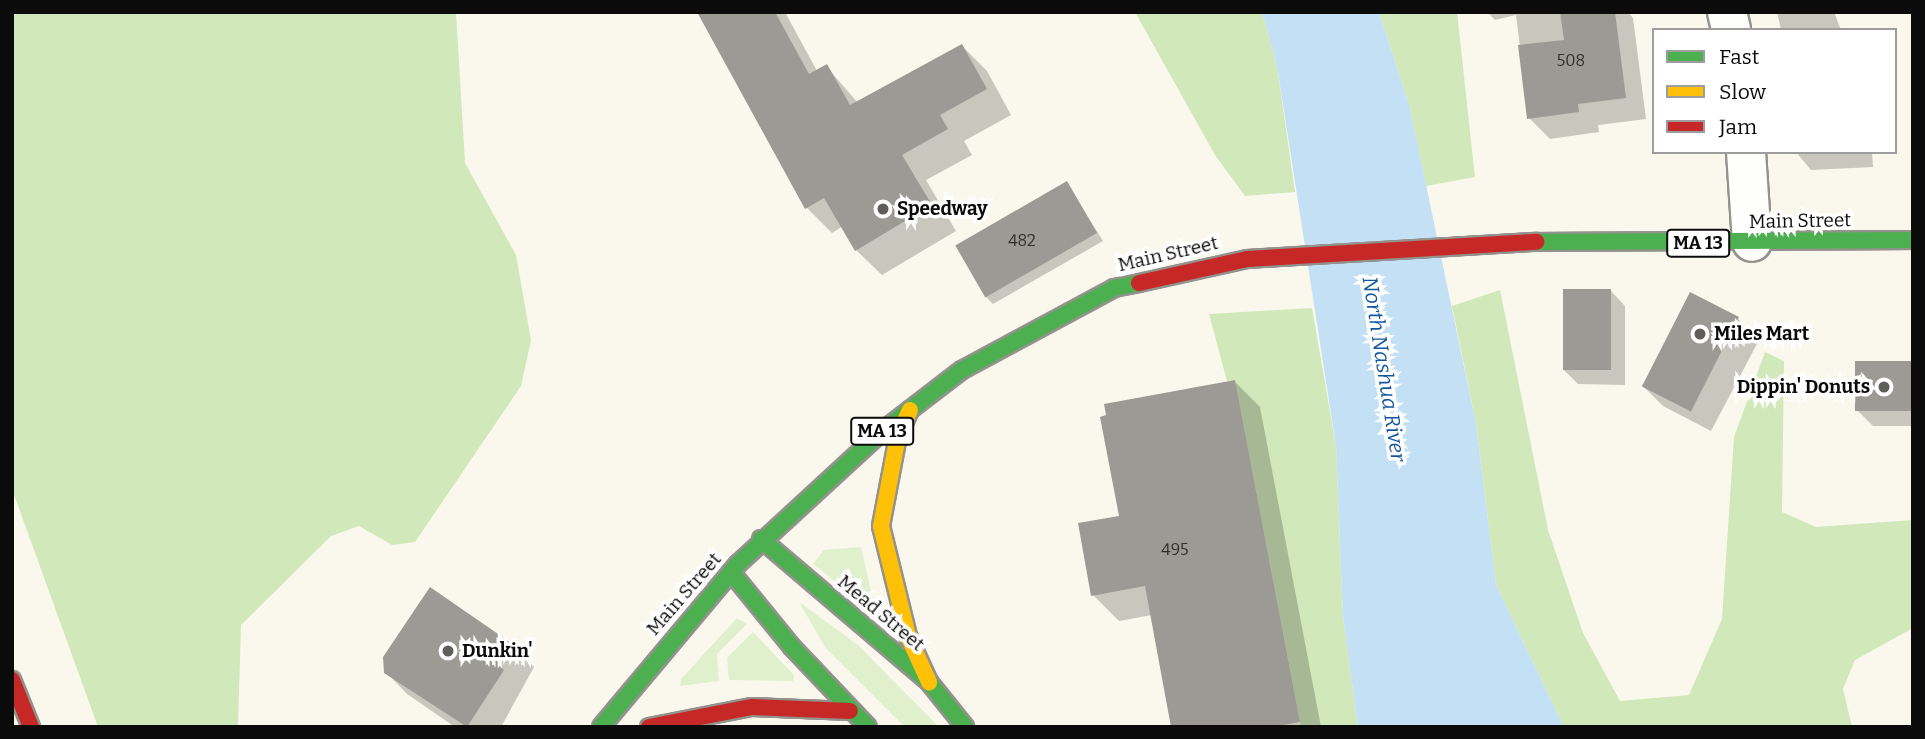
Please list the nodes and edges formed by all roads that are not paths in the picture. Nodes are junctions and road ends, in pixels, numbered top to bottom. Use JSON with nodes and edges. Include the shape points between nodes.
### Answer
{"nodes":[{"id":1,"x":1746,"y":154,"type":"edge"},
{"id":2,"x":1913,"y":240,"type":"edge"},
{"id":3,"x":1752,"y":242,"type":"junction"},
{"id":4,"x":910,"y":410,"type":"junction"},
{"id":5,"x":761,"y":539,"type":"junction"},
{"id":6,"x":731,"y":572,"type":"junction"},
{"id":7,"x":12,"y":680,"type":"edge"},
{"id":8,"x":929,"y":682,"type":"junction"},
{"id":9,"x":850,"y":711,"type":"junction"},
{"id":10,"x":31,"y":727,"type":"edge"},
{"id":11,"x":601,"y":727,"type":"edge"},
{"id":12,"x":649,"y":727,"type":"edge"},
{"id":13,"x":868,"y":727,"type":"edge"},
{"id":14,"x":965,"y":727,"type":"edge"}],
"edges":[{"from":1,"to":3,"type":"street"},
{"from":2,"to":3,"type":"main road","name":"Main Street","number":"MA 13"},
{"from":3,"to":4,"type":"main road","name":"Main Street","number":"MA 13","via":[[1483,242],[1247,259],[1114,288],[962,370]]},
{"from":4,"to":5,"type":"main road","name":"Main Street","number":"MA 13"},
{"from":4,"to":8,"type":"main road","via":[[898,436],[881,526],[908,636]]},
{"from":5,"to":6,"type":"main road","name":"Main Street","number":"MA 13"},
{"from":5,"to":8,"type":"main road","name":"Mead Street"},
{"from":6,"to":9,"type":"main road"},
{"from":6,"to":11,"type":"main road","name":"Main Street","number":"MA 13"},
{"from":7,"to":10,"type":"main road"},
{"from":8,"to":14,"type":"main road","name":"Mead Street"},
{"from":9,"to":12,"type":"main road","via":[[752,708]]},
{"from":9,"to":13,"type":"main road"}]}
